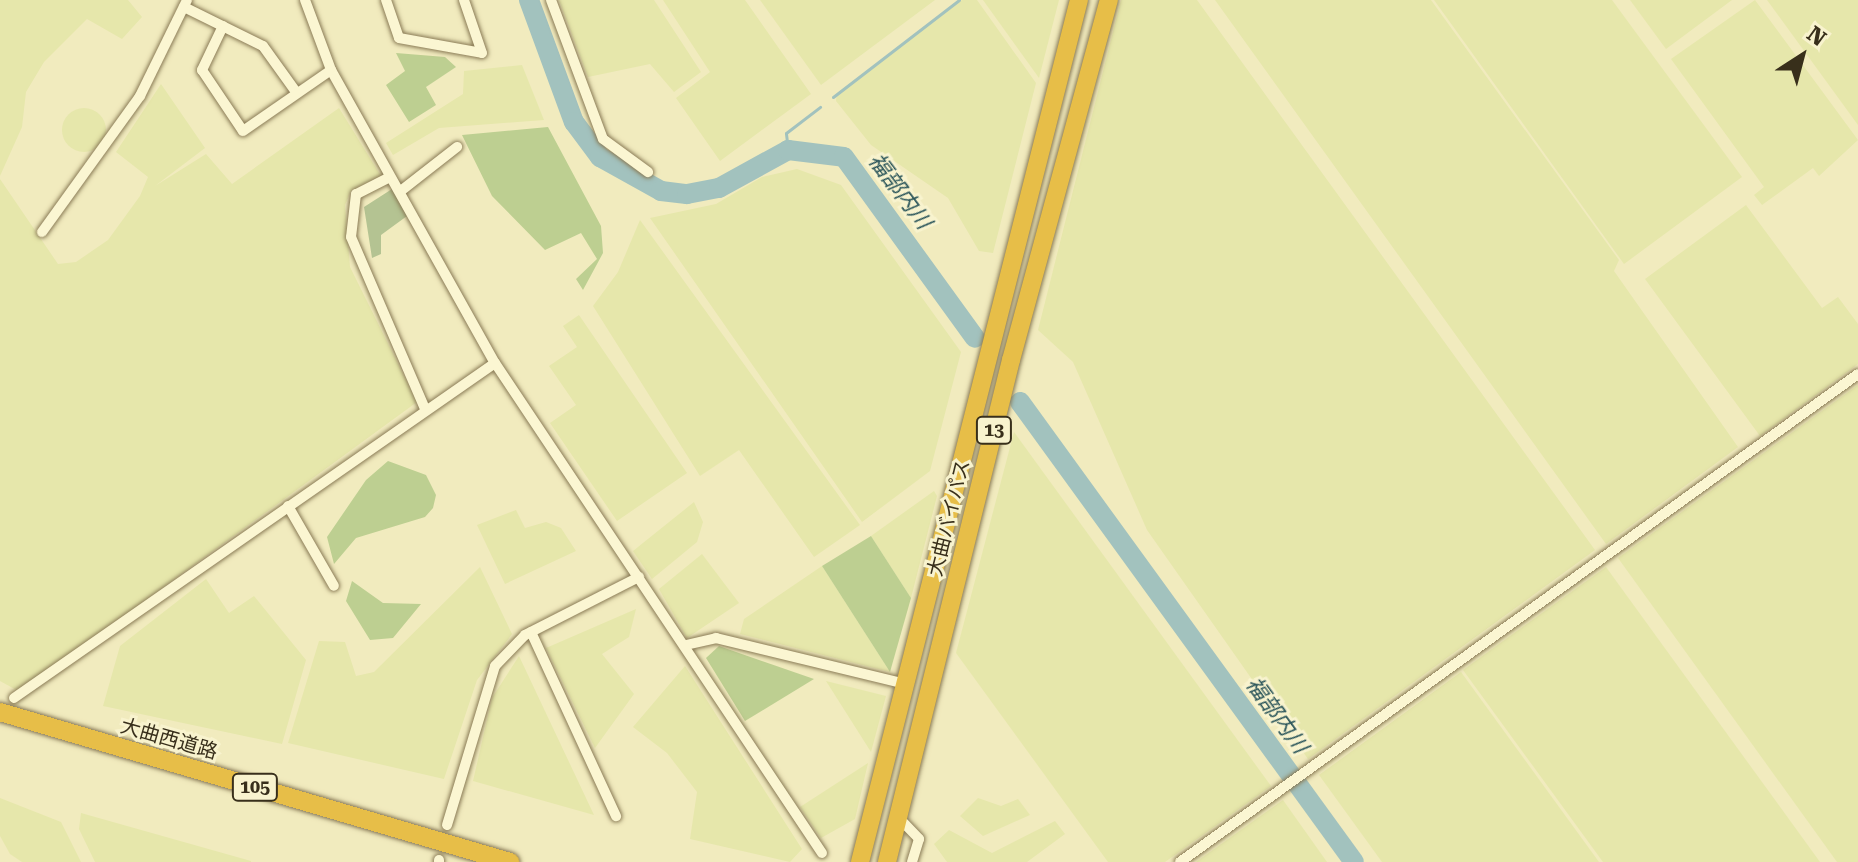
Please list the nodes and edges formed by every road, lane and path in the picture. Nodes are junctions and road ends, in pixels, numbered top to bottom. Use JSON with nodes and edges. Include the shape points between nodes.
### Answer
{"nodes":[{"id":1,"x":305,"y":0,"type":"edge"},
{"id":2,"x":386,"y":0,"type":"edge"},
{"id":3,"x":464,"y":0,"type":"edge"},
{"id":4,"x":551,"y":0,"type":"edge"},
{"id":5,"x":1079,"y":0,"type":"edge"},
{"id":6,"x":1109,"y":0,"type":"edge"},
{"id":7,"x":185,"y":2,"type":"edge"},
{"id":8,"x":223,"y":26,"type":"junction"},
{"id":9,"x":331,"y":70,"type":"junction"},
{"id":10,"x":296,"y":92,"type":"junction"},
{"id":11,"x":457,"y":147,"type":"dead end"},
{"id":12,"x":648,"y":172,"type":"dead end"},
{"id":13,"x":390,"y":177,"type":"junction"},
{"id":14,"x":402,"y":190,"type":"junction"},
{"id":15,"x":42,"y":232,"type":"dead end"},
{"id":16,"x":495,"y":363,"type":"junction"},
{"id":17,"x":1858,"y":374,"type":"edge"},
{"id":18,"x":425,"y":409,"type":"junction"},
{"id":19,"x":288,"y":506,"type":"junction"},
{"id":20,"x":639,"y":577,"type":"junction"},
{"id":21,"x":334,"y":586,"type":"dead end"},
{"id":22,"x":531,"y":632,"type":"junction"},
{"id":23,"x":686,"y":645,"type":"junction"},
{"id":24,"x":906,"y":684,"type":"junction"},
{"id":25,"x":14,"y":698,"type":"dead end"},
{"id":26,"x":0,"y":712,"type":"edge"},
{"id":27,"x":616,"y":816,"type":"dead end"},
{"id":28,"x":899,"y":818,"type":"junction"},
{"id":29,"x":447,"y":825,"type":"dead end"},
{"id":30,"x":822,"y":853,"type":"dead end"},
{"id":31,"x":510,"y":862,"type":"edge"},
{"id":32,"x":860,"y":862,"type":"edge"},
{"id":33,"x":887,"y":862,"type":"edge"},
{"id":34,"x":912,"y":862,"type":"edge"},
{"id":35,"x":1180,"y":862,"type":"edge"}],
"edges":[{"from":1,"to":9,"type":"street"},
{"from":2,"to":3,"type":"street","via":[[399,38],[482,53]]},
{"from":4,"to":12,"type":"street","via":[[603,139]]},
{"from":5,"to":24,"type":"highway","name":"大曲バイパス","number":"13"},
{"from":6,"to":28,"type":"highway","name":"大曲バイパス","number":"13","via":[[1011,360]]},
{"from":7,"to":8,"type":"street"},
{"from":7,"to":15,"type":"street","via":[[134,106]]},
{"from":8,"to":10,"type":"street","via":[[263,46]]},
{"from":8,"to":10,"type":"street","via":[[202,70],[243,131]]},
{"from":9,"to":10,"type":"street"},
{"from":9,"to":13,"type":"street"},
{"from":11,"to":14,"type":"street"},
{"from":13,"to":14,"type":"street"},
{"from":13,"to":18,"type":"street","via":[[356,194],[351,237]]},
{"from":14,"to":16,"type":"street"},
{"from":16,"to":18,"type":"street"},
{"from":16,"to":20,"type":"street"},
{"from":17,"to":35,"type":"street"},
{"from":18,"to":19,"type":"street"},
{"from":19,"to":21,"type":"street"},
{"from":19,"to":25,"type":"street"},
{"from":20,"to":22,"type":"street"},
{"from":20,"to":23,"type":"street"},
{"from":22,"to":27,"type":"street"},
{"from":22,"to":29,"type":"street","via":[[495,666],[480,696]]},
{"from":23,"to":24,"type":"street","via":[[716,638]]},
{"from":23,"to":30,"type":"street"},
{"from":24,"to":32,"type":"highway","name":"大曲バイパス","number":"13"},
{"from":26,"to":31,"type":"highway","name":"大曲西道路","number":"105"},
{"from":28,"to":33,"type":"highway","name":"大曲バイパス","number":"13"},
{"from":28,"to":34,"type":"street","via":[[919,839]]}]}
